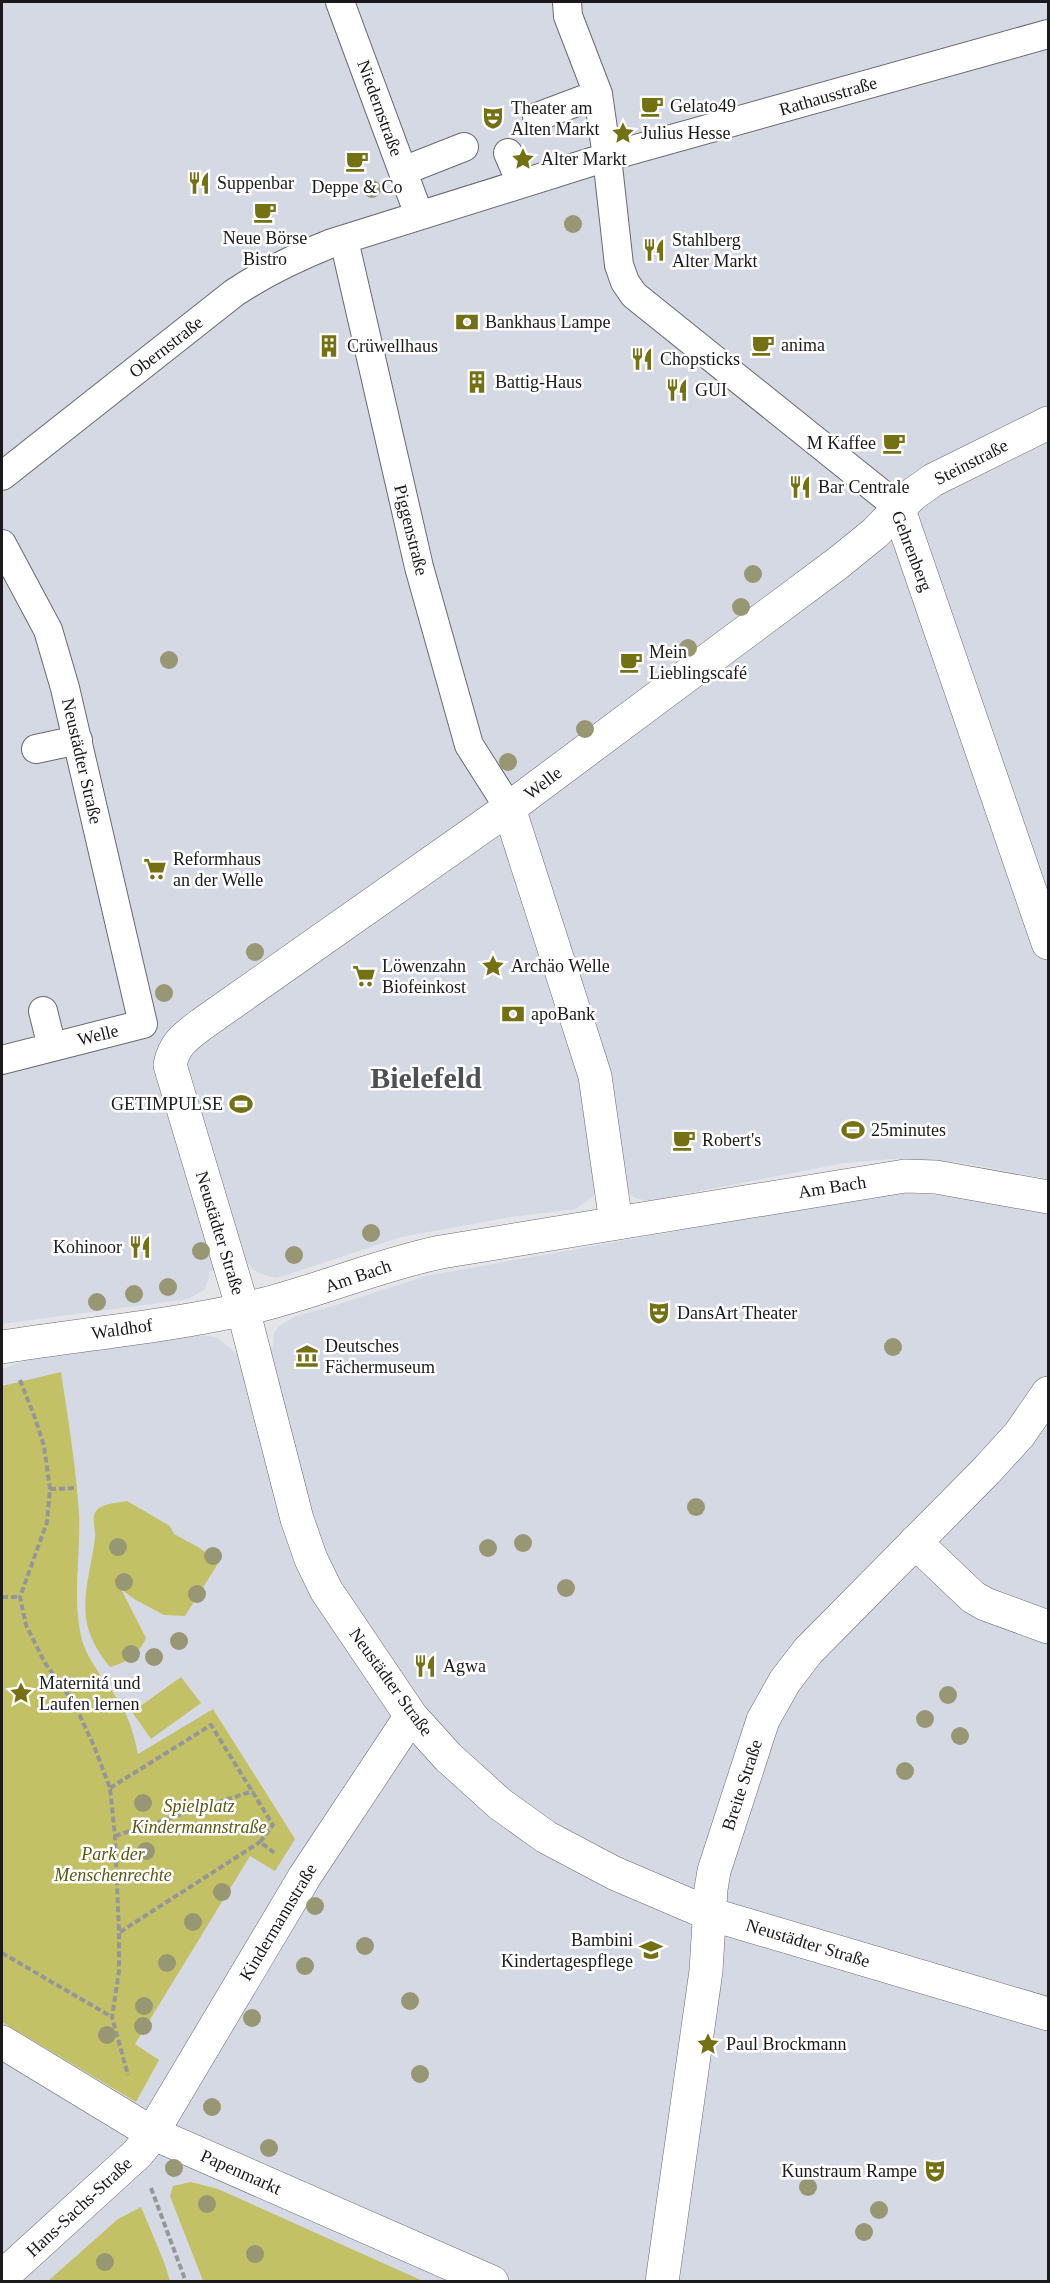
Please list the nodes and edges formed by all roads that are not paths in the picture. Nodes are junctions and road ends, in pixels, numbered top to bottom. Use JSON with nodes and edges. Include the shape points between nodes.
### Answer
{"nodes":[{"id":1,"x":340,"y":2,"type":"edge"},
{"id":2,"x":567,"y":2,"type":"edge"},
{"id":3,"x":1048,"y":34,"type":"edge"},
{"id":4,"x":598,"y":94,"type":"junction"},
{"id":5,"x":537,"y":117,"type":"dead end"},
{"id":6,"x":464,"y":147,"type":"dead end"},
{"id":7,"x":508,"y":153,"type":"dead end"},
{"id":8,"x":607,"y":157,"type":"junction"},
{"id":9,"x":403,"y":171,"type":"junction"},
{"id":10,"x":520,"y":183,"type":"junction"},
{"id":11,"x":419,"y":215,"type":"junction"},
{"id":12,"x":344,"y":240,"type":"junction"},
{"id":13,"x":1048,"y":423,"type":"edge"},
{"id":14,"x":2,"y":476,"type":"edge"},
{"id":15,"x":898,"y":507,"type":"junction"},
{"id":16,"x":2,"y":544,"type":"edge"},
{"id":17,"x":78,"y":740,"type":"junction"},
{"id":18,"x":36,"y":748,"type":"dead end"},
{"id":19,"x":509,"y":808,"type":"junction"},
{"id":20,"x":1043,"y":910,"type":"edge"},
{"id":21,"x":1048,"y":943,"type":"edge"},
{"id":22,"x":43,"y":1011,"type":"dead end"},
{"id":23,"x":143,"y":1024,"type":"junction"},
{"id":24,"x":177,"y":1045,"type":"junction"},
{"id":25,"x":52,"y":1047,"type":"junction"},
{"id":26,"x":2,"y":1059,"type":"edge"},
{"id":27,"x":1048,"y":1197,"type":"edge"},
{"id":28,"x":616,"y":1223,"type":"junction"},
{"id":29,"x":243,"y":1310,"type":"junction"},
{"id":30,"x":3,"y":1347,"type":"edge"},
{"id":31,"x":1048,"y":1394,"type":"edge"},
{"id":32,"x":915,"y":1542,"type":"junction"},
{"id":33,"x":1048,"y":1627,"type":"edge"},
{"id":34,"x":411,"y":1716,"type":"junction"},
{"id":35,"x":710,"y":1914,"type":"junction"},
{"id":36,"x":1048,"y":2014,"type":"edge"},
{"id":37,"x":2,"y":2042,"type":"edge"},
{"id":38,"x":152,"y":2133,"type":"junction"},
{"id":39,"x":2,"y":2277,"type":"edge"},
{"id":40,"x":492,"y":2282,"type":"edge"},
{"id":41,"x":662,"y":2282,"type":"edge"}],
"edges":[{"from":1,"to":9,"type":"street","name":"Niedernstraße","via":[[392,106]]},
{"from":2,"to":4,"type":"street","via":[[568,15]]},
{"from":3,"to":8,"type":"street","name":"Rathausstraße"},
{"from":4,"to":5,"type":"street"},
{"from":4,"to":8,"type":"street"},
{"from":6,"to":9,"type":"street"},
{"from":7,"to":10,"type":"street"},
{"from":8,"to":10,"type":"street"},
{"from":8,"to":15,"type":"street","name":"Gehrenberg","via":[[619,265],[634,296]]},
{"from":9,"to":11,"type":"street","name":"Niedernstraße"},
{"from":10,"to":11,"type":"street"},
{"from":11,"to":12,"type":"street"},
{"from":12,"to":14,"type":"street","name":"Obernstraße","via":[[293,259],[252,281]]},
{"from":12,"to":19,"type":"street","name":"Piggenstraße","via":[[419,567],[469,745]]},
{"from":13,"to":15,"type":"street","name":"Steinstraße","via":[[933,480]]},
{"from":15,"to":19,"type":"street","name":"Welle","via":[[838,563]]},
{"from":15,"to":20,"type":"street","name":"Gehrenberg"},
{"from":16,"to":17,"type":"street","name":"Neustädter Straße","via":[[48,630]]},
{"from":17,"to":18,"type":"street"},
{"from":17,"to":23,"type":"street","name":"Neustädter Straße"},
{"from":19,"to":24,"type":"street","name":"Welle"},
{"from":19,"to":28,"type":"street","via":[[595,1076]]},
{"from":20,"to":21,"type":"street","name":"Gehrenberg"},
{"from":22,"to":25,"type":"street","name":"Welle"},
{"from":23,"to":24,"type":"street"},
{"from":23,"to":25,"type":"street","name":"Welle"},
{"from":24,"to":29,"type":"street","name":"Neustädter Straße","via":[[172,1054],[172,1074]]},
{"from":25,"to":26,"type":"street","name":"Welle"},
{"from":27,"to":28,"type":"street","name":"Am Bach","via":[[936,1177],[905,1176]]},
{"from":28,"to":29,"type":"street","name":"Am Bach","via":[[411,1258]]},
{"from":29,"to":30,"type":"street","name":"Waldhof"},
{"from":29,"to":34,"type":"street","name":"Neustädter Straße","via":[[311,1559],[326,1590]]},
{"from":31,"to":32,"type":"street","name":"Breite Straße","via":[[1019,1435]]},
{"from":32,"to":33,"type":"street","via":[[973,1597]]},
{"from":32,"to":35,"type":"street","name":"Breite Straße","via":[[808,1651],[763,1720],[714,1871]]},
{"from":34,"to":35,"type":"street","name":"Neustädter Straße","via":[[500,1804],[546,1837],[614,1873]]},
{"from":34,"to":38,"type":"street","name":"Kindermannstraße","via":[[304,1876]]},
{"from":35,"to":36,"type":"street","name":"Neustädter Straße"},
{"from":35,"to":41,"type":"street","name":"Breite Straße","via":[[706,1971]]},
{"from":37,"to":38,"type":"street","name":"Papenmarkt"},
{"from":38,"to":39,"type":"street","name":"Hans-Sachs-Straße","via":[[137,2154]]},
{"from":38,"to":40,"type":"street","name":"Papenmarkt"}]}
